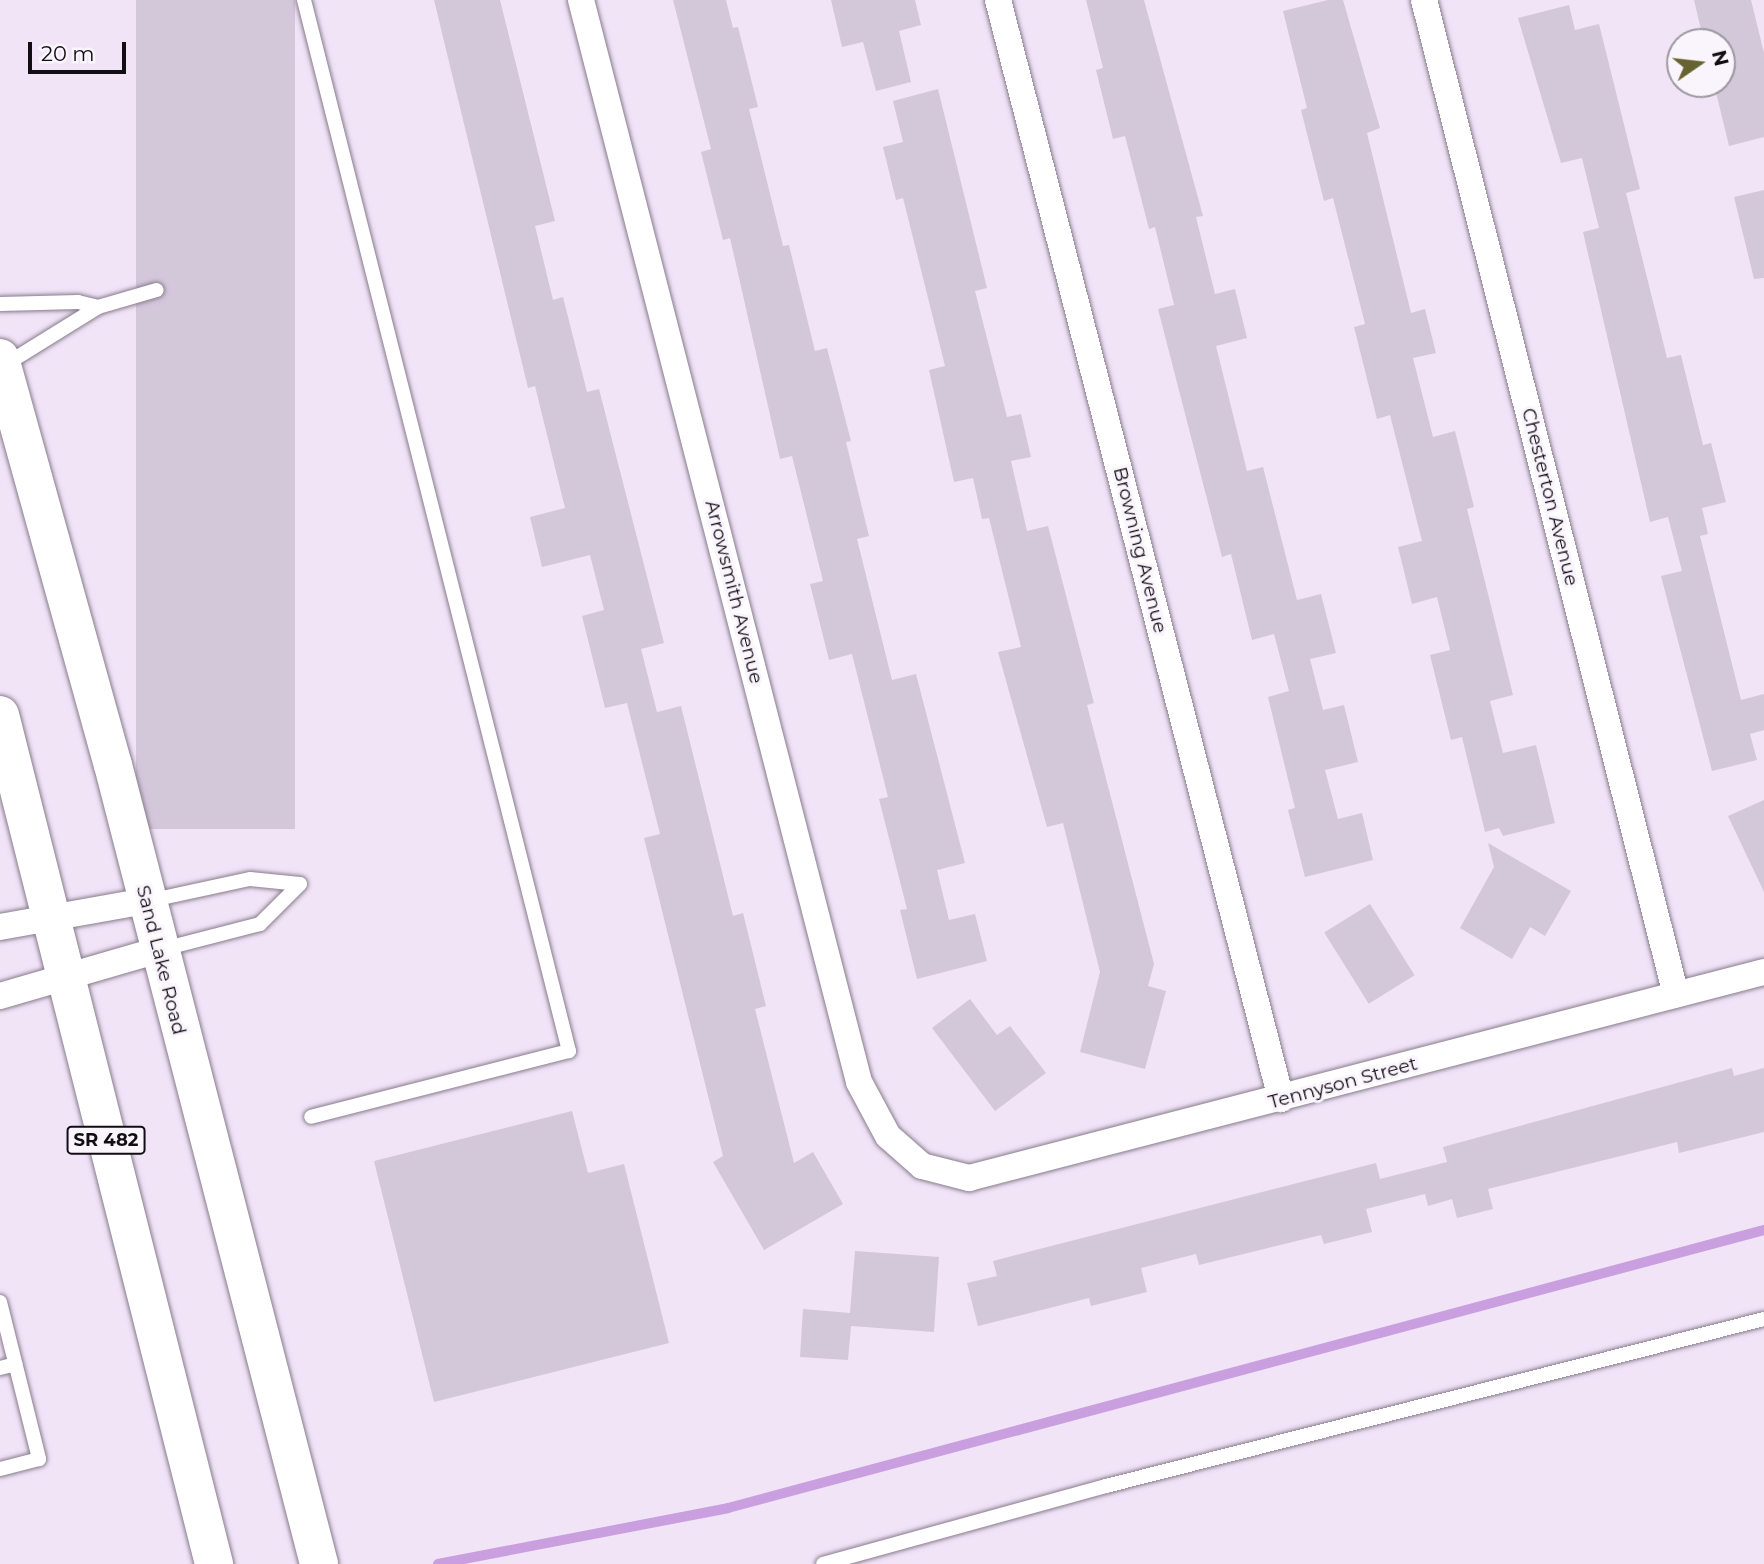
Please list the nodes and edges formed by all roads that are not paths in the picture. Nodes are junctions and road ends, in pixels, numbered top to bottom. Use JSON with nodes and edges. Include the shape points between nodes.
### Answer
{"nodes":[{"id":1,"x":304,"y":0,"type":"edge"},
{"id":2,"x":581,"y":0,"type":"edge"},
{"id":3,"x":998,"y":0,"type":"edge"},
{"id":4,"x":1424,"y":0,"type":"edge"},
{"id":5,"x":157,"y":290,"type":"dead end"},
{"id":6,"x":0,"y":304,"type":"edge"},
{"id":7,"x":98,"y":307,"type":"junction"},
{"id":8,"x":1,"y":362,"type":"edge"},
{"id":9,"x":0,"y":715,"type":"edge"},
{"id":10,"x":146,"y":901,"type":"junction"},
{"id":11,"x":49,"y":918,"type":"junction"},
{"id":12,"x":0,"y":927,"type":"edge"},
{"id":13,"x":158,"y":950,"type":"junction"},
{"id":14,"x":1764,"y":972,"type":"edge"},
{"id":15,"x":64,"y":977,"type":"junction"},
{"id":16,"x":1676,"y":995,"type":"junction"},
{"id":17,"x":0,"y":996,"type":"edge"},
{"id":18,"x":1281,"y":1099,"type":"junction"},
{"id":19,"x":311,"y":1117,"type":"dead end"},
{"id":20,"x":922,"y":1166,"type":"joint"},
{"id":21,"x":0,"y":1302,"type":"edge"},
{"id":22,"x":1764,"y":1319,"type":"edge"},
{"id":23,"x":16,"y":1364,"type":"junction"},
{"id":24,"x":0,"y":1368,"type":"edge"},
{"id":25,"x":0,"y":1469,"type":"edge"},
{"id":26,"x":214,"y":1564,"type":"edge"},
{"id":27,"x":319,"y":1564,"type":"edge"},
{"id":28,"x":823,"y":1564,"type":"edge"}],
"edges":[{"from":1,"to":19,"type":"lane","via":[[569,1051]]},
{"from":2,"to":20,"type":"street","name":"Arrowsmith Avenue","via":[[859,1082],[888,1136]]},
{"from":3,"to":18,"type":"street","name":"Browning Avenue"},
{"from":4,"to":16,"type":"street","name":"Chesterton Avenue"},
{"from":5,"to":7,"type":"lane"},
{"from":6,"to":7,"type":"lane","via":[[78,302]]},
{"from":7,"to":8,"type":"lane"},
{"from":8,"to":10,"type":"main road","name":"Sand Lake Road"},
{"from":9,"to":11,"type":"main road","number":"SR 482"},
{"from":10,"to":11,"type":"street"},
{"from":10,"to":13,"type":"main road","name":"Sand Lake Road"},
{"from":10,"to":13,"type":"lane","via":[[250,879],[300,884],[260,924]]},
{"from":11,"to":12,"type":"street"},
{"from":11,"to":15,"type":"main road","number":"SR 482"},
{"from":13,"to":15,"type":"street"},
{"from":13,"to":27,"type":"main road","name":"Sand Lake Road"},
{"from":14,"to":16,"type":"street","name":"Tennyson Street"},
{"from":15,"to":17,"type":"street"},
{"from":15,"to":26,"type":"main road","number":"SR 482"},
{"from":16,"to":18,"type":"street","name":"Tennyson Street"},
{"from":18,"to":20,"type":"street","name":"Tennyson Street","via":[[969,1178]]},
{"from":21,"to":23,"type":"lane"},
{"from":22,"to":28,"type":"lane","via":[[1146,1476]]},
{"from":23,"to":24,"type":"lane"},
{"from":23,"to":25,"type":"lane","via":[[39,1459]]}]}
